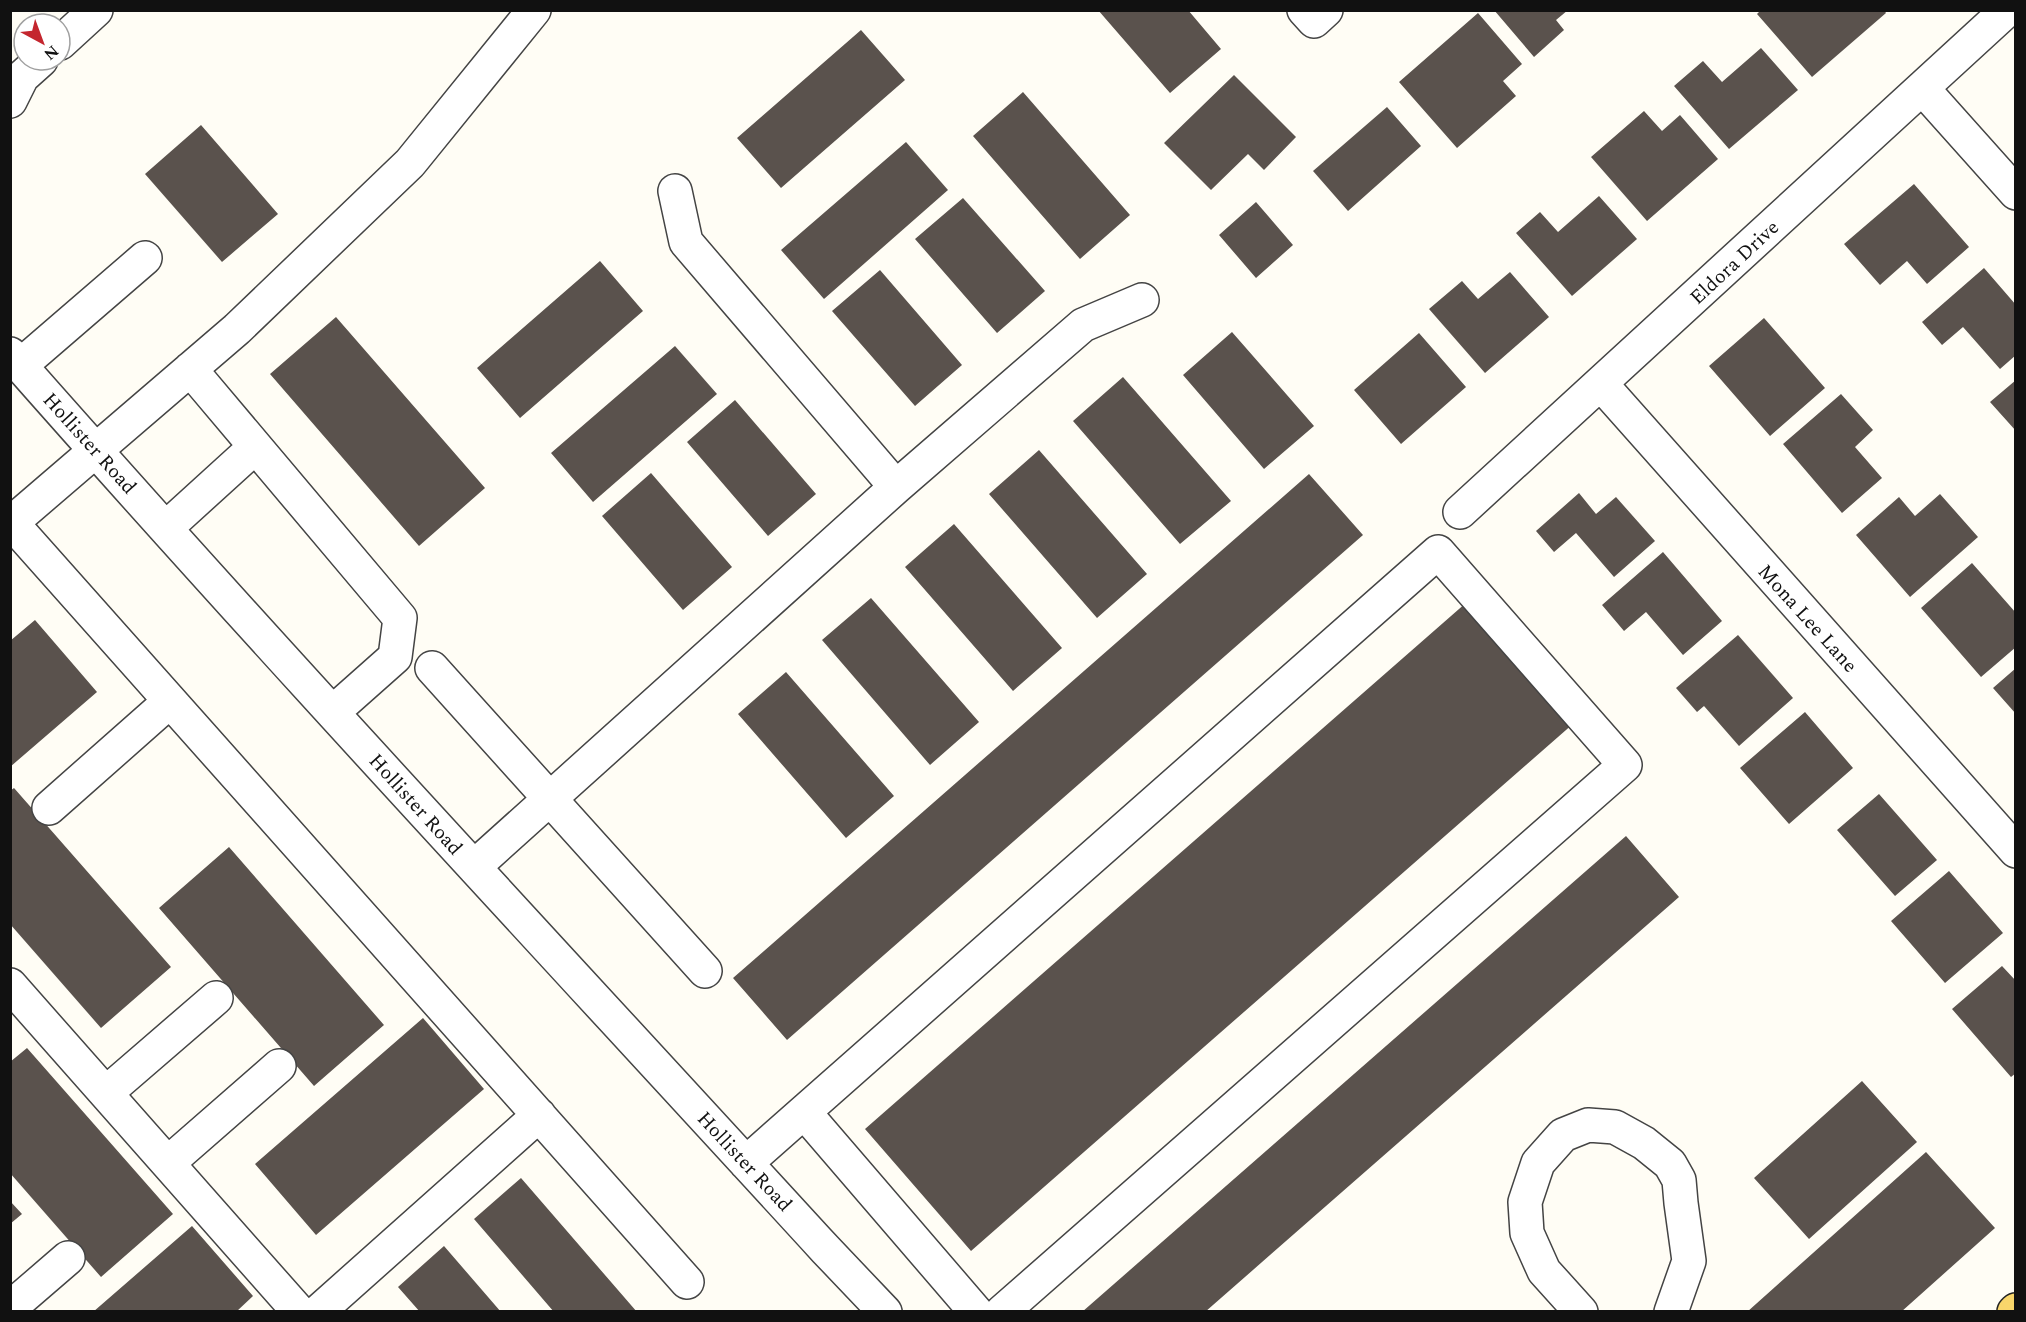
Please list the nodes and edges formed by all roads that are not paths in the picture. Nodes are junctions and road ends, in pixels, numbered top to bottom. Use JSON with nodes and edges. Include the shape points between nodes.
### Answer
{"nodes":[{"id":1,"x":96,"y":10,"type":"edge"},
{"id":2,"x":534,"y":10,"type":"edge"},
{"id":3,"x":2007,"y":10,"type":"edge"},
{"id":4,"x":72,"y":32,"type":"edge"},
{"id":5,"x":28,"y":72,"type":"edge"},
{"id":6,"x":1923,"y":89,"type":"junction"},
{"id":7,"x":10,"y":101,"type":"edge"},
{"id":8,"x":675,"y":191,"type":"dead end"},
{"id":9,"x":2016,"y":194,"type":"edge"},
{"id":10,"x":145,"y":258,"type":"dead end"},
{"id":11,"x":1142,"y":300,"type":"dead end"},
{"id":12,"x":16,"y":360,"type":"edge"},
{"id":13,"x":190,"y":369,"type":"junction"},
{"id":14,"x":1601,"y":384,"type":"junction"},
{"id":15,"x":255,"y":447,"type":"junction"},
{"id":16,"x":95,"y":450,"type":"junction"},
{"id":17,"x":896,"y":487,"type":"junction"},
{"id":18,"x":1460,"y":512,"type":"dead end"},
{"id":19,"x":11,"y":522,"type":"edge"},
{"id":20,"x":166,"y":528,"type":"junction"},
{"id":21,"x":432,"y":668,"type":"dead end"},
{"id":22,"x":170,"y":701,"type":"junction"},
{"id":23,"x":333,"y":712,"type":"junction"},
{"id":24,"x":550,"y":799,"type":"junction"},
{"id":25,"x":49,"y":808,"type":"dead end"},
{"id":26,"x":2016,"y":851,"type":"edge"},
{"id":27,"x":474,"y":867,"type":"junction"},
{"id":28,"x":705,"y":971,"type":"dead end"},
{"id":29,"x":11,"y":987,"type":"edge"},
{"id":30,"x":216,"y":998,"type":"dead end"},
{"id":31,"x":279,"y":1066,"type":"dead end"},
{"id":32,"x":106,"y":1093,"type":"junction"},
{"id":33,"x":804,"y":1112,"type":"junction"},
{"id":34,"x":539,"y":1115,"type":"junction"},
{"id":35,"x":168,"y":1163,"type":"junction"},
{"id":36,"x":746,"y":1163,"type":"junction"},
{"id":37,"x":826,"y":1250,"type":"junction"},
{"id":38,"x":68,"y":1258,"type":"dead end"},
{"id":39,"x":687,"y":1282,"type":"dead end"},
{"id":40,"x":10,"y":1308,"type":"edge"},
{"id":41,"x":316,"y":1310,"type":"edge"},
{"id":42,"x":867,"y":1311,"type":"edge"},
{"id":43,"x":885,"y":1311,"type":"edge"},
{"id":44,"x":976,"y":1311,"type":"edge"},
{"id":45,"x":1002,"y":1311,"type":"edge"},
{"id":46,"x":1581,"y":1311,"type":"edge"},
{"id":47,"x":1671,"y":1311,"type":"edge"}],
"edges":[{"from":1,"to":4,"type":"street"},
{"from":2,"to":13,"type":"street","via":[[410,163]]},
{"from":3,"to":6,"type":"street","name":"Eldora Drive"},
{"from":5,"to":7,"type":"street"},
{"from":6,"to":9,"type":"street"},
{"from":6,"to":14,"type":"street","name":"Eldora Drive"},
{"from":8,"to":17,"type":"street","via":[[686,242]]},
{"from":10,"to":12,"type":"street"},
{"from":11,"to":17,"type":"street","via":[[1083,325]]},
{"from":12,"to":16,"type":"street","name":"Hollister Road"},
{"from":13,"to":15,"type":"street"},
{"from":13,"to":16,"type":"street"},
{"from":14,"to":18,"type":"street","name":"Eldora Drive"},
{"from":14,"to":26,"type":"street","name":"Mona Lee Lane"},
{"from":15,"to":20,"type":"street"},
{"from":15,"to":23,"type":"street","via":[[400,618],[395,657]]},
{"from":16,"to":19,"type":"street"},
{"from":16,"to":20,"type":"street","name":"Hollister Road"},
{"from":17,"to":24,"type":"street"},
{"from":19,"to":22,"type":"street"},
{"from":20,"to":23,"type":"street","name":"Hollister Road"},
{"from":21,"to":24,"type":"street"},
{"from":22,"to":25,"type":"street"},
{"from":22,"to":34,"type":"street"},
{"from":23,"to":27,"type":"street","name":"Hollister Road"},
{"from":24,"to":27,"type":"street"},
{"from":24,"to":28,"type":"street"},
{"from":27,"to":36,"type":"street","name":"Hollister Road"},
{"from":29,"to":32,"type":"street"},
{"from":30,"to":32,"type":"street"},
{"from":31,"to":35,"type":"street"},
{"from":32,"to":35,"type":"street"},
{"from":33,"to":36,"type":"street"},
{"from":33,"to":44,"type":"street"},
{"from":33,"to":45,"type":"street","via":[[1438,552],[1625,765]]},
{"from":34,"to":39,"type":"street"},
{"from":34,"to":41,"type":"street"},
{"from":35,"to":41,"type":"street"},
{"from":36,"to":37,"type":"street","name":"Hollister Road"},
{"from":37,"to":42,"type":"street","name":"Hollister Road"},
{"from":37,"to":43,"type":"street","name":"Hollister Road"},
{"from":38,"to":40,"type":"street"},
{"from":46,"to":47,"type":"street","via":[[1544,1271],[1527,1233],[1525,1202],[1538,1162],[1563,1135],[1588,1125],[1616,1127],[1644,1143],[1670,1164],[1680,1180],[1689,1261]]}]}
